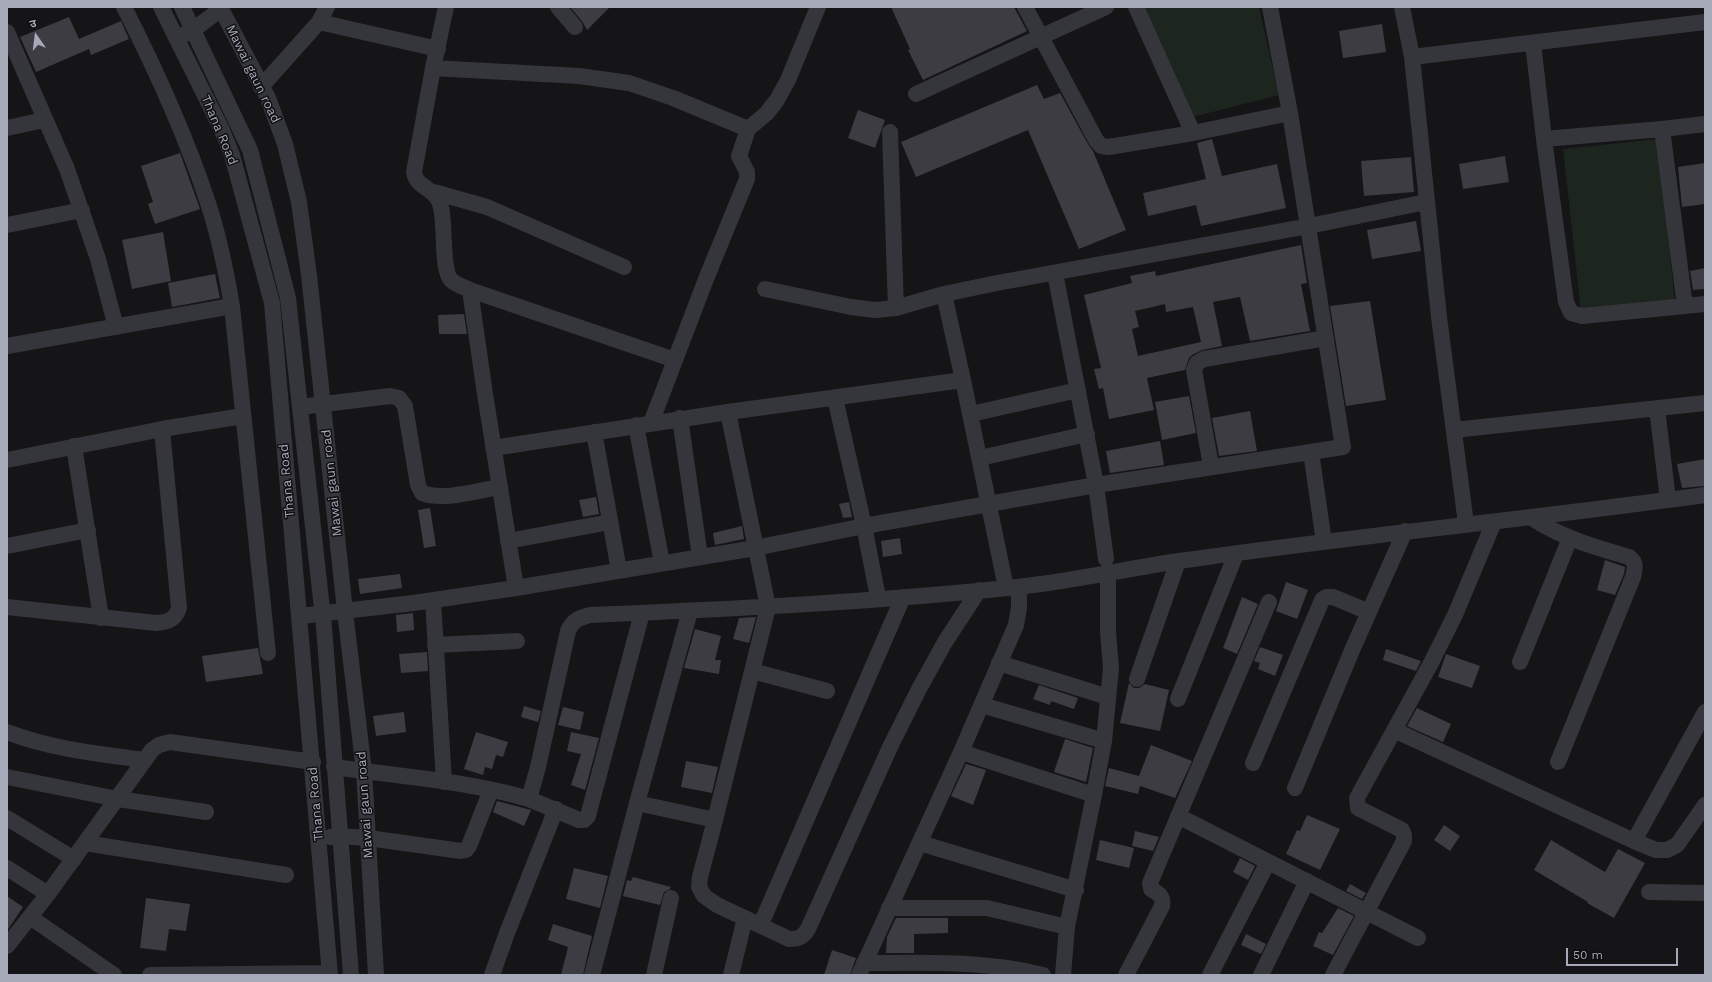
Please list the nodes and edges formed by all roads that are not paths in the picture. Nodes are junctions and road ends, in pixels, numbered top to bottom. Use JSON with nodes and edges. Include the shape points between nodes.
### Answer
{"nodes":[{"id":1,"x":124,"y":7,"type":"edge"},
{"id":2,"x":161,"y":7,"type":"edge"},
{"id":3,"x":182,"y":7,"type":"edge"},
{"id":4,"x":327,"y":7,"type":"edge"},
{"id":5,"x":446,"y":7,"type":"edge"},
{"id":6,"x":558,"y":7,"type":"edge"},
{"id":7,"x":818,"y":7,"type":"edge"},
{"id":8,"x":1025,"y":7,"type":"edge"},
{"id":9,"x":1106,"y":7,"type":"edge"},
{"id":10,"x":1136,"y":7,"type":"edge"},
{"id":11,"x":1270,"y":7,"type":"edge"},
{"id":12,"x":1402,"y":7,"type":"edge"},
{"id":13,"x":220,"y":8,"type":"edge"},
{"id":14,"x":319,"y":22,"type":"junction"},
{"id":15,"x":1705,"y":22,"type":"edge"},
{"id":16,"x":575,"y":27,"type":"dead end"},
{"id":17,"x":193,"y":30,"type":"junction"},
{"id":18,"x":7,"y":32,"type":"edge"},
{"id":19,"x":1041,"y":35,"type":"junction"},
{"id":20,"x":176,"y":38,"type":"junction"},
{"id":21,"x":1533,"y":43,"type":"junction"},
{"id":22,"x":438,"y":49,"type":"junction"},
{"id":23,"x":1412,"y":57,"type":"junction"},
{"id":24,"x":433,"y":68,"type":"junction"},
{"id":25,"x":261,"y":87,"type":"junction"},
{"id":26,"x":916,"y":94,"type":"dead end"},
{"id":27,"x":1290,"y":113,"type":"junction"},
{"id":28,"x":44,"y":120,"type":"junction"},
{"id":29,"x":1705,"y":124,"type":"edge"},
{"id":30,"x":7,"y":128,"type":"edge"},
{"id":31,"x":748,"y":129,"type":"junction"},
{"id":32,"x":1662,"y":129,"type":"junction"},
{"id":33,"x":890,"y":132,"type":"dead end"},
{"id":34,"x":1193,"y":133,"type":"junction"},
{"id":35,"x":1544,"y":139,"type":"junction"},
{"id":36,"x":434,"y":192,"type":"junction"},
{"id":37,"x":1426,"y":202,"type":"junction"},
{"id":38,"x":82,"y":210,"type":"junction"},
{"id":39,"x":7,"y":226,"type":"edge"},
{"id":40,"x":1309,"y":226,"type":"junction"},
{"id":41,"x":624,"y":268,"type":"dead end"},
{"id":42,"x":1055,"y":273,"type":"junction"},
{"id":43,"x":765,"y":289,"type":"dead end"},
{"id":44,"x":470,"y":290,"type":"junction"},
{"id":45,"x":944,"y":294,"type":"junction"},
{"id":46,"x":1705,"y":304,"type":"edge"},
{"id":47,"x":232,"y":306,"type":"junction"},
{"id":48,"x":1685,"y":306,"type":"junction"},
{"id":49,"x":896,"y":308,"type":"junction"},
{"id":50,"x":116,"y":327,"type":"junction"},
{"id":51,"x":1326,"y":338,"type":"junction"},
{"id":52,"x":7,"y":346,"type":"edge"},
{"id":53,"x":675,"y":360,"type":"junction"},
{"id":54,"x":964,"y":380,"type":"junction"},
{"id":55,"x":1078,"y":390,"type":"junction"},
{"id":56,"x":835,"y":398,"type":"junction"},
{"id":57,"x":1705,"y":403,"type":"edge"},
{"id":58,"x":324,"y":404,"type":"junction"},
{"id":59,"x":300,"y":407,"type":"junction"},
{"id":60,"x":1656,"y":408,"type":"junction"},
{"id":61,"x":728,"y":412,"type":"junction"},
{"id":62,"x":971,"y":414,"type":"junction"},
{"id":63,"x":243,"y":416,"type":"junction"},
{"id":64,"x":680,"y":418,"type":"junction"},
{"id":65,"x":644,"y":424,"type":"junction"},
{"id":66,"x":162,"y":429,"type":"junction"},
{"id":67,"x":1454,"y":430,"type":"junction"},
{"id":68,"x":594,"y":432,"type":"junction"},
{"id":69,"x":1087,"y":434,"type":"junction"},
{"id":70,"x":74,"y":446,"type":"junction"},
{"id":71,"x":493,"y":448,"type":"junction"},
{"id":72,"x":1311,"y":452,"type":"junction"},
{"id":73,"x":980,"y":458,"type":"junction"},
{"id":74,"x":7,"y":460,"type":"edge"},
{"id":75,"x":1211,"y":466,"type":"junction"},
{"id":76,"x":1096,"y":485,"type":"junction"},
{"id":77,"x":499,"y":487,"type":"junction"},
{"id":78,"x":1705,"y":495,"type":"edge"},
{"id":79,"x":1668,"y":500,"type":"junction"},
{"id":80,"x":990,"y":504,"type":"junction"},
{"id":81,"x":1532,"y":518,"type":"junction"},
{"id":82,"x":610,"y":522,"type":"junction"},
{"id":83,"x":1494,"y":522,"type":"junction"},
{"id":84,"x":1466,"y":524,"type":"junction"},
{"id":85,"x":864,"y":526,"type":"junction"},
{"id":86,"x":88,"y":530,"type":"junction"},
{"id":87,"x":1405,"y":531,"type":"junction"},
{"id":88,"x":1570,"y":538,"type":"junction"},
{"id":89,"x":508,"y":541,"type":"junction"},
{"id":90,"x":1324,"y":542,"type":"junction"},
{"id":91,"x":7,"y":546,"type":"edge"},
{"id":92,"x":755,"y":548,"type":"junction"},
{"id":93,"x":1236,"y":554,"type":"junction"},
{"id":94,"x":700,"y":557,"type":"junction"},
{"id":95,"x":1178,"y":561,"type":"junction"},
{"id":96,"x":662,"y":563,"type":"junction"},
{"id":97,"x":1107,"y":566,"type":"junction"},
{"id":98,"x":619,"y":570,"type":"junction"},
{"id":99,"x":1012,"y":587,"type":"junction"},
{"id":100,"x":516,"y":588,"type":"junction"},
{"id":101,"x":979,"y":590,"type":"junction"},
{"id":102,"x":877,"y":592,"type":"dead end"},
{"id":103,"x":903,"y":597,"type":"junction"},
{"id":104,"x":433,"y":600,"type":"junction"},
{"id":105,"x":1269,"y":602,"type":"dead end"},
{"id":106,"x":7,"y":607,"type":"edge"},
{"id":107,"x":768,"y":607,"type":"junction"},
{"id":108,"x":345,"y":610,"type":"junction"},
{"id":109,"x":690,"y":611,"type":"junction"},
{"id":110,"x":1369,"y":612,"type":"junction"},
{"id":111,"x":322,"y":613,"type":"junction"},
{"id":112,"x":642,"y":613,"type":"junction"},
{"id":113,"x":300,"y":616,"type":"junction"},
{"id":114,"x":101,"y":618,"type":"junction"},
{"id":115,"x":517,"y":641,"type":"dead end"},
{"id":116,"x":435,"y":645,"type":"junction"},
{"id":117,"x":268,"y":653,"type":"dead end"},
{"id":118,"x":1520,"y":662,"type":"dead end"},
{"id":119,"x":999,"y":663,"type":"junction"},
{"id":120,"x":752,"y":671,"type":"junction"},
{"id":121,"x":1137,"y":679,"type":"dead end"},
{"id":122,"x":827,"y":691,"type":"dead end"},
{"id":123,"x":1108,"y":697,"type":"junction"},
{"id":124,"x":1178,"y":699,"type":"dead end"},
{"id":125,"x":982,"y":705,"type":"junction"},
{"id":126,"x":1705,"y":712,"type":"edge"},
{"id":127,"x":1394,"y":730,"type":"junction"},
{"id":128,"x":7,"y":732,"type":"edge"},
{"id":129,"x":1104,"y":741,"type":"junction"},
{"id":130,"x":961,"y":752,"type":"junction"},
{"id":131,"x":145,"y":760,"type":"junction"},
{"id":132,"x":312,"y":762,"type":"junction"},
{"id":133,"x":1558,"y":762,"type":"dead end"},
{"id":134,"x":1253,"y":763,"type":"dead end"},
{"id":135,"x":334,"y":767,"type":"junction"},
{"id":136,"x":364,"y":771,"type":"junction"},
{"id":137,"x":7,"y":777,"type":"edge"},
{"id":138,"x":444,"y":782,"type":"junction"},
{"id":139,"x":1295,"y":788,"type":"dead end"},
{"id":140,"x":490,"y":790,"type":"junction"},
{"id":141,"x":1094,"y":795,"type":"junction"},
{"id":142,"x":118,"y":799,"type":"junction"},
{"id":143,"x":529,"y":799,"type":"junction"},
{"id":144,"x":637,"y":803,"type":"junction"},
{"id":145,"x":1705,"y":805,"type":"edge"},
{"id":146,"x":556,"y":809,"type":"junction"},
{"id":147,"x":206,"y":812,"type":"dead end"},
{"id":148,"x":1178,"y":816,"type":"junction"},
{"id":149,"x":7,"y":818,"type":"edge"},
{"id":150,"x":714,"y":820,"type":"junction"},
{"id":151,"x":1700,"y":822,"type":"edge"},
{"id":152,"x":340,"y":836,"type":"junction"},
{"id":153,"x":319,"y":838,"type":"junction"},
{"id":154,"x":368,"y":838,"type":"junction"},
{"id":155,"x":1634,"y":841,"type":"junction"},
{"id":156,"x":85,"y":843,"type":"junction"},
{"id":157,"x":920,"y":843,"type":"junction"},
{"id":158,"x":74,"y":859,"type":"junction"},
{"id":159,"x":1268,"y":862,"type":"junction"},
{"id":160,"x":7,"y":868,"type":"edge"},
{"id":161,"x":286,"y":875,"type":"dead end"},
{"id":162,"x":1307,"y":881,"type":"junction"},
{"id":163,"x":1076,"y":890,"type":"junction"},
{"id":164,"x":1649,"y":892,"type":"dead end"},
{"id":165,"x":1705,"y":893,"type":"edge"},
{"id":166,"x":48,"y":894,"type":"junction"},
{"id":167,"x":671,"y":898,"type":"dead end"},
{"id":168,"x":889,"y":908,"type":"junction"},
{"id":169,"x":1366,"y":911,"type":"junction"},
{"id":170,"x":30,"y":917,"type":"junction"},
{"id":171,"x":745,"y":918,"type":"junction"},
{"id":172,"x":761,"y":924,"type":"junction"},
{"id":173,"x":1068,"y":927,"type":"junction"},
{"id":174,"x":1418,"y":938,"type":"dead end"},
{"id":175,"x":7,"y":946,"type":"edge"},
{"id":176,"x":861,"y":969,"type":"edge"},
{"id":177,"x":330,"y":974,"type":"edge"},
{"id":178,"x":114,"y":975,"type":"edge"},
{"id":179,"x":150,"y":975,"type":"edge"},
{"id":180,"x":351,"y":975,"type":"edge"},
{"id":181,"x":376,"y":975,"type":"edge"},
{"id":182,"x":492,"y":975,"type":"edge"},
{"id":183,"x":592,"y":975,"type":"edge"},
{"id":184,"x":654,"y":975,"type":"edge"},
{"id":185,"x":731,"y":975,"type":"edge"},
{"id":186,"x":1044,"y":975,"type":"edge"},
{"id":187,"x":1063,"y":975,"type":"edge"},
{"id":188,"x":1126,"y":975,"type":"edge"},
{"id":189,"x":1210,"y":975,"type":"edge"},
{"id":190,"x":1261,"y":975,"type":"edge"},
{"id":191,"x":1333,"y":975,"type":"edge"}],
"edges":[{"from":1,"to":47,"type":"street","via":[[190,152],[224,261]]},
{"from":2,"to":20,"type":"street","name":"Thana Road"},
{"from":3,"to":17,"type":"street","name":"Thana Road"},
{"from":4,"to":14,"type":"street"},
{"from":5,"to":22,"type":"street"},
{"from":6,"to":16,"type":"street"},
{"from":7,"to":31,"type":"street","via":[[777,100],[768,113]]},
{"from":8,"to":19,"type":"street"},
{"from":9,"to":19,"type":"street"},
{"from":10,"to":34,"type":"street"},
{"from":11,"to":27,"type":"street"},
{"from":12,"to":23,"type":"street"},
{"from":13,"to":17,"type":"street"},
{"from":13,"to":25,"type":"street","name":"Mawai gaun road"},
{"from":14,"to":22,"type":"street"},
{"from":14,"to":25,"type":"street"},
{"from":15,"to":21,"type":"street"},
{"from":17,"to":20,"type":"street"},
{"from":17,"to":59,"type":"street","name":"Thana Road","via":[[250,150],[288,298]]},
{"from":18,"to":28,"type":"street"},
{"from":19,"to":26,"type":"street"},
{"from":19,"to":34,"type":"street","via":[[1101,146],[1109,147]]},
{"from":20,"to":113,"type":"street","name":"Thana Road","via":[[232,155],[272,303]]},
{"from":21,"to":23,"type":"street"},
{"from":21,"to":35,"type":"street"},
{"from":22,"to":24,"type":"street"},
{"from":23,"to":37,"type":"street"},
{"from":24,"to":31,"type":"street","via":[[579,76],[629,84],[673,98]]},
{"from":24,"to":36,"type":"street","via":[[414,172],[417,182]]},
{"from":25,"to":58,"type":"street","name":"Mawai gaun road","via":[[268,98],[285,144],[299,202]]},
{"from":27,"to":34,"type":"street"},
{"from":27,"to":40,"type":"street"},
{"from":28,"to":30,"type":"street"},
{"from":28,"to":38,"type":"street","via":[[67,169]]},
{"from":29,"to":32,"type":"street"},
{"from":31,"to":53,"type":"street","via":[[738,156],[747,172],[747,179]]},
{"from":32,"to":35,"type":"street"},
{"from":32,"to":48,"type":"street"},
{"from":33,"to":49,"type":"street"},
{"from":35,"to":48,"type":"street","via":[[1566,302],[1571,313],[1582,316]]},
{"from":36,"to":41,"type":"street","via":[[487,208]]},
{"from":36,"to":44,"type":"street","via":[[442,215],[450,279]]},
{"from":37,"to":40,"type":"street"},
{"from":37,"to":67,"type":"street"},
{"from":38,"to":39,"type":"street"},
{"from":38,"to":50,"type":"street"},
{"from":40,"to":42,"type":"street"},
{"from":40,"to":51,"type":"street"},
{"from":42,"to":45,"type":"street"},
{"from":42,"to":55,"type":"street"},
{"from":43,"to":49,"type":"street","via":[[851,307],[875,310]]},
{"from":44,"to":53,"type":"street"},
{"from":44,"to":71,"type":"street"},
{"from":45,"to":49,"type":"street"},
{"from":45,"to":54,"type":"street"},
{"from":46,"to":48,"type":"street"},
{"from":47,"to":50,"type":"street"},
{"from":47,"to":63,"type":"street"},
{"from":50,"to":52,"type":"street"},
{"from":51,"to":72,"type":"street","via":[[1343,447]]},
{"from":51,"to":75,"type":"street","via":[[1204,359],[1197,363],[1194,370]]},
{"from":53,"to":65,"type":"street"},
{"from":54,"to":56,"type":"street"},
{"from":54,"to":62,"type":"street"},
{"from":55,"to":62,"type":"street"},
{"from":55,"to":69,"type":"street"},
{"from":56,"to":61,"type":"street"},
{"from":56,"to":85,"type":"street"},
{"from":57,"to":60,"type":"street"},
{"from":58,"to":59,"type":"street"},
{"from":58,"to":77,"type":"street","via":[[390,396],[399,398],[405,406],[418,485],[422,493],[443,496]]},
{"from":58,"to":108,"type":"street","name":"Mawai gaun road"},
{"from":59,"to":111,"type":"street","name":"Thana Road"},
{"from":60,"to":67,"type":"street"},
{"from":60,"to":79,"type":"street"},
{"from":61,"to":64,"type":"street"},
{"from":61,"to":92,"type":"street"},
{"from":62,"to":73,"type":"street"},
{"from":63,"to":66,"type":"street"},
{"from":63,"to":117,"type":"street"},
{"from":64,"to":65,"type":"street"},
{"from":64,"to":94,"type":"street"},
{"from":65,"to":68,"type":"street"},
{"from":65,"to":96,"type":"street"},
{"from":66,"to":70,"type":"street"},
{"from":66,"to":114,"type":"street","via":[[179,608],[176,616],[168,622]]},
{"from":67,"to":84,"type":"street"},
{"from":68,"to":71,"type":"street"},
{"from":68,"to":82,"type":"street"},
{"from":69,"to":73,"type":"street"},
{"from":69,"to":76,"type":"street"},
{"from":70,"to":74,"type":"street"},
{"from":70,"to":86,"type":"street"},
{"from":71,"to":77,"type":"street"},
{"from":72,"to":75,"type":"street"},
{"from":72,"to":90,"type":"street"},
{"from":73,"to":80,"type":"street"},
{"from":75,"to":76,"type":"street"},
{"from":76,"to":80,"type":"street"},
{"from":76,"to":97,"type":"street"},
{"from":77,"to":89,"type":"street"},
{"from":78,"to":79,"type":"street"},
{"from":79,"to":81,"type":"street"},
{"from":80,"to":85,"type":"street"},
{"from":80,"to":99,"type":"street"},
{"from":81,"to":83,"type":"street"},
{"from":81,"to":88,"type":"street"},
{"from":82,"to":89,"type":"street"},
{"from":82,"to":98,"type":"street"},
{"from":83,"to":84,"type":"street"},
{"from":83,"to":127,"type":"street","via":[[1455,615]]},
{"from":84,"to":87,"type":"street"},
{"from":85,"to":92,"type":"street"},
{"from":85,"to":102,"type":"street"},
{"from":86,"to":91,"type":"street"},
{"from":86,"to":114,"type":"street"},
{"from":87,"to":90,"type":"street"},
{"from":87,"to":110,"type":"street"},
{"from":88,"to":118,"type":"street"},
{"from":88,"to":133,"type":"street","via":[[1629,557],[1634,561],[1636,568]]},
{"from":89,"to":100,"type":"street"},
{"from":90,"to":93,"type":"street"},
{"from":92,"to":94,"type":"street"},
{"from":92,"to":107,"type":"street"},
{"from":93,"to":95,"type":"street"},
{"from":93,"to":124,"type":"street"},
{"from":94,"to":96,"type":"street"},
{"from":95,"to":97,"type":"street"},
{"from":95,"to":121,"type":"street"},
{"from":96,"to":98,"type":"street"},
{"from":97,"to":99,"type":"street"},
{"from":97,"to":123,"type":"street","via":[[1111,668]]},
{"from":98,"to":100,"type":"street"},
{"from":99,"to":101,"type":"street"},
{"from":99,"to":119,"type":"street","via":[[1019,608],[1016,625]]},
{"from":100,"to":104,"type":"street"},
{"from":101,"to":103,"type":"street"},
{"from":101,"to":172,"type":"street","via":[[945,642],[891,745],[804,936],[789,939]]},
{"from":103,"to":107,"type":"street"},
{"from":103,"to":172,"type":"street"},
{"from":104,"to":108,"type":"street"},
{"from":104,"to":116,"type":"street"},
{"from":105,"to":148,"type":"street"},
{"from":106,"to":114,"type":"street"},
{"from":107,"to":109,"type":"street"},
{"from":107,"to":120,"type":"street"},
{"from":108,"to":111,"type":"street"},
{"from":108,"to":136,"type":"street","name":"Mawai gaun road"},
{"from":109,"to":112,"type":"street"},
{"from":109,"to":144,"type":"street"},
{"from":110,"to":134,"type":"street","via":[[1332,597],[1322,600]]},
{"from":110,"to":139,"type":"street"},
{"from":111,"to":113,"type":"street"},
{"from":111,"to":135,"type":"street","name":"Thana Road"},
{"from":112,"to":143,"type":"street","via":[[590,616],[577,619],[571,625]]},
{"from":112,"to":146,"type":"street","via":[[588,816],[584,820],[579,820]]},
{"from":113,"to":132,"type":"street","name":"Thana Road"},
{"from":115,"to":116,"type":"street"},
{"from":116,"to":138,"type":"street"},
{"from":119,"to":123,"type":"street"},
{"from":119,"to":125,"type":"street"},
{"from":120,"to":122,"type":"street"},
{"from":120,"to":150,"type":"street"},
{"from":123,"to":129,"type":"street"},
{"from":125,"to":129,"type":"street"},
{"from":125,"to":130,"type":"street"},
{"from":126,"to":155,"type":"street"},
{"from":127,"to":155,"type":"street"},
{"from":127,"to":169,"type":"street","via":[[1356,798],[1358,808],[1402,830],[1404,835],[1404,841]]},
{"from":128,"to":131,"type":"street","via":[[69,750]]},
{"from":129,"to":141,"type":"street"},
{"from":130,"to":141,"type":"street"},
{"from":130,"to":157,"type":"street"},
{"from":131,"to":132,"type":"street","via":[[152,750],[170,742]]},
{"from":131,"to":142,"type":"street"},
{"from":132,"to":153,"type":"street","name":"Thana Road"},
{"from":135,"to":136,"type":"street"},
{"from":135,"to":152,"type":"street","name":"Thana Road"},
{"from":136,"to":138,"type":"street"},
{"from":136,"to":154,"type":"street","name":"Mawai gaun road"},
{"from":137,"to":142,"type":"street"},
{"from":138,"to":140,"type":"street"},
{"from":140,"to":143,"type":"street"},
{"from":140,"to":154,"type":"street","via":[[466,850]]},
{"from":141,"to":163,"type":"street"},
{"from":142,"to":147,"type":"street"},
{"from":142,"to":156,"type":"street"},
{"from":143,"to":146,"type":"street"},
{"from":144,"to":150,"type":"street"},
{"from":144,"to":183,"type":"street"},
{"from":145,"to":151,"type":"street"},
{"from":146,"to":182,"type":"street"},
{"from":148,"to":159,"type":"street"},
{"from":148,"to":188,"type":"street","via":[[1150,883],[1151,889],[1161,896],[1162,906]]},
{"from":149,"to":158,"type":"street"},
{"from":150,"to":171,"type":"street","via":[[699,887],[704,896],[717,905]]},
{"from":151,"to":155,"type":"street","via":[[1676,846],[1667,850],[1656,850]]},
{"from":152,"to":153,"type":"street"},
{"from":152,"to":154,"type":"street"},
{"from":152,"to":180,"type":"street","name":"Thana Road"},
{"from":153,"to":177,"type":"street","name":"Thana Road"},
{"from":154,"to":181,"type":"street","name":"Mawai gaun road"},
{"from":156,"to":158,"type":"street"},
{"from":156,"to":161,"type":"street"},
{"from":157,"to":163,"type":"street"},
{"from":157,"to":168,"type":"street"},
{"from":158,"to":166,"type":"street"},
{"from":159,"to":162,"type":"street"},
{"from":159,"to":189,"type":"street"},
{"from":160,"to":166,"type":"street"},
{"from":162,"to":169,"type":"street"},
{"from":162,"to":190,"type":"street"},
{"from":163,"to":173,"type":"street"},
{"from":164,"to":165,"type":"street"},
{"from":166,"to":170,"type":"street"},
{"from":167,"to":184,"type":"street"},
{"from":168,"to":173,"type":"street","via":[[987,908]]},
{"from":168,"to":176,"type":"street"},
{"from":169,"to":174,"type":"street"},
{"from":169,"to":191,"type":"street"},
{"from":170,"to":175,"type":"street"},
{"from":170,"to":178,"type":"street"},
{"from":171,"to":172,"type":"street"},
{"from":171,"to":185,"type":"street"},
{"from":173,"to":187,"type":"street"},
{"from":176,"to":186,"type":"street","via":[[943,963],[993,966]]},
{"from":177,"to":179,"type":"street"}]}
